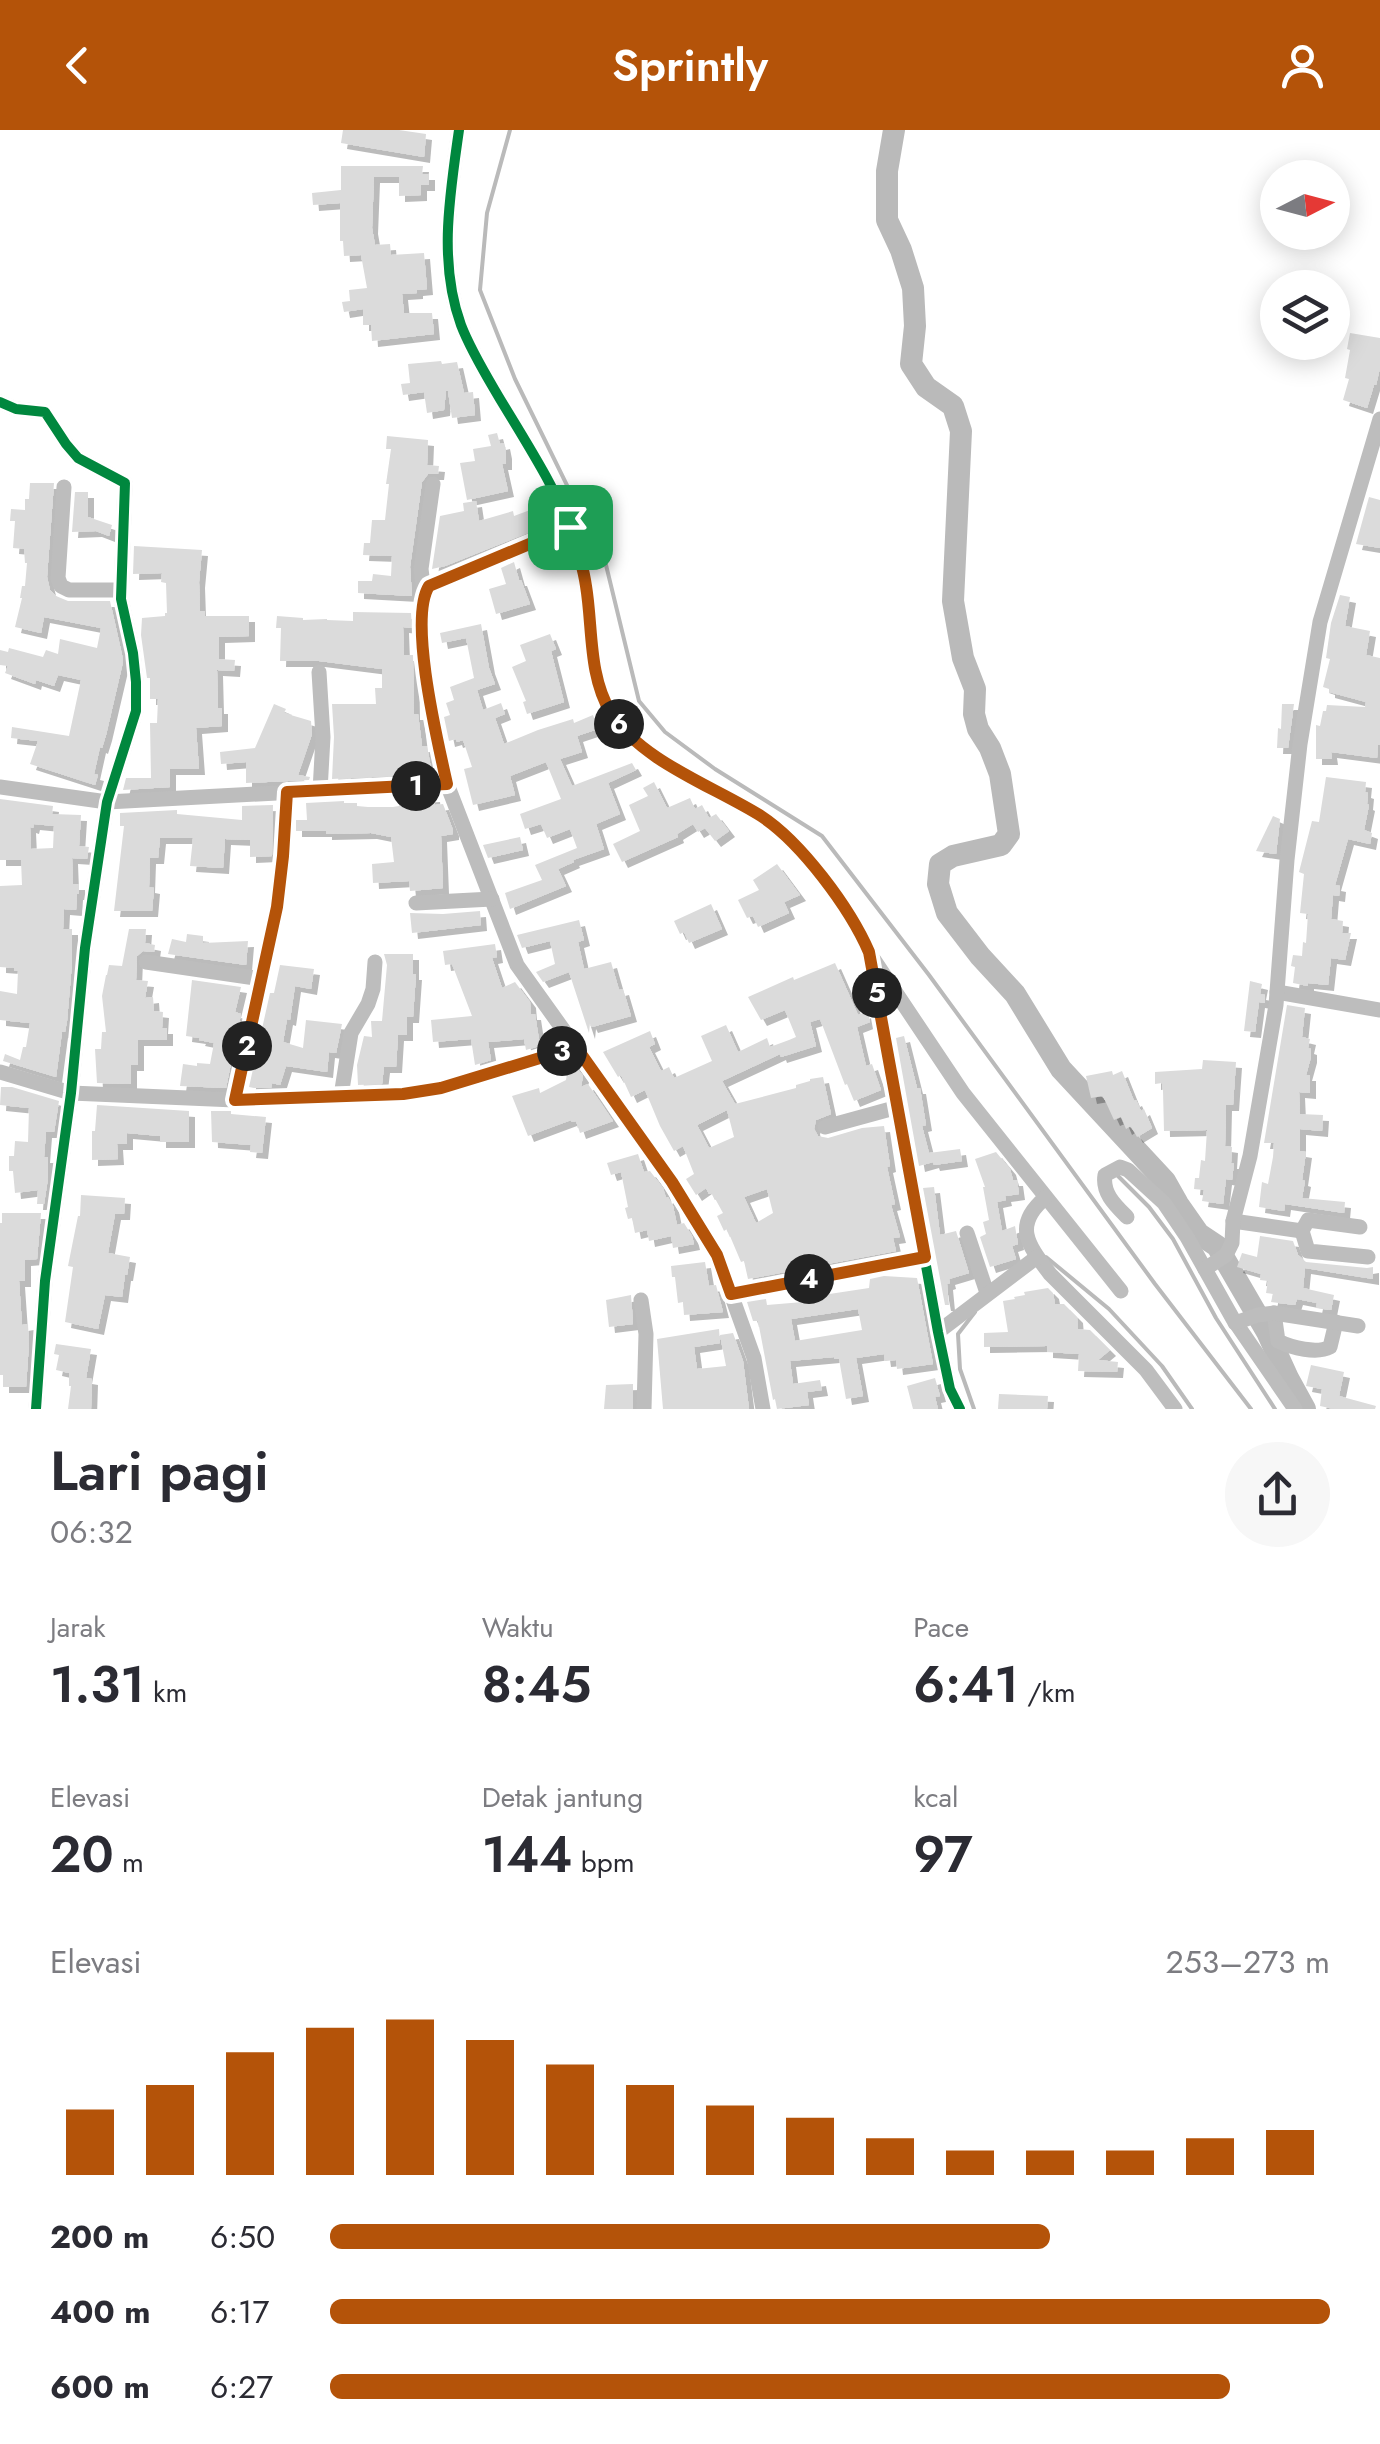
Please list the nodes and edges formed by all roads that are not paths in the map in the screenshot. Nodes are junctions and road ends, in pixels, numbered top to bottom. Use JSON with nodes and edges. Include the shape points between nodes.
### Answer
{"nodes":[{"id":1,"x":459,"y":130,"type":"edge"},
{"id":2,"x":0,"y":402,"type":"edge"},
{"id":3,"x":1380,"y":419,"type":"edge"},
{"id":4,"x":434,"y":484,"type":"dead end"},
{"id":5,"x":64,"y":487,"type":"dead end"},
{"id":6,"x":570,"y":527,"type":"junction"},
{"id":7,"x":121,"y":590,"type":"junction"},
{"id":8,"x":424,"y":594,"type":"junction"},
{"id":9,"x":320,"y":672,"type":"dead end"},
{"id":10,"x":447,"y":784,"type":"junction"},
{"id":11,"x":0,"y":787,"type":"edge"},
{"id":12,"x":320,"y":791,"type":"junction"},
{"id":13,"x":287,"y":792,"type":"junction"},
{"id":14,"x":107,"y":802,"type":"junction"},
{"id":15,"x":492,"y":900,"type":"junction"},
{"id":16,"x":416,"y":903,"type":"dead end"},
{"id":17,"x":869,"y":952,"type":"junction"},
{"id":18,"x":146,"y":962,"type":"dead end"},
{"id":19,"x":375,"y":962,"type":"dead end"},
{"id":20,"x":262,"y":979,"type":"junction"},
{"id":21,"x":1277,"y":992,"type":"junction"},
{"id":22,"x":1380,"y":1010,"type":"edge"},
{"id":23,"x":576,"y":1047,"type":"junction"},
{"id":24,"x":0,"y":1072,"type":"edge"},
{"id":25,"x":72,"y":1093,"type":"junction"},
{"id":26,"x":342,"y":1096,"type":"junction"},
{"id":27,"x":235,"y":1100,"type":"junction"},
{"id":28,"x":898,"y":1107,"type":"junction"},
{"id":29,"x":825,"y":1127,"type":"dead end"},
{"id":30,"x":1044,"y":1198,"type":"junction"},
{"id":31,"x":1128,"y":1217,"type":"dead end"},
{"id":32,"x":1233,"y":1222,"type":"junction"},
{"id":33,"x":1360,"y":1227,"type":"dead end"},
{"id":34,"x":1302,"y":1231,"type":"junction"},
{"id":35,"x":967,"y":1233,"type":"dead end"},
{"id":36,"x":925,"y":1257,"type":"junction"},
{"id":37,"x":1368,"y":1257,"type":"dead end"},
{"id":38,"x":1038,"y":1258,"type":"junction"},
{"id":39,"x":1208,"y":1267,"type":"junction"},
{"id":40,"x":1121,"y":1291,"type":"dead end"},
{"id":41,"x":987,"y":1293,"type":"junction"},
{"id":42,"x":731,"y":1294,"type":"junction"},
{"id":43,"x":641,"y":1300,"type":"dead end"},
{"id":44,"x":1253,"y":1318,"type":"junction"},
{"id":45,"x":1336,"y":1322,"type":"junction"},
{"id":46,"x":1358,"y":1326,"type":"dead end"},
{"id":47,"x":938,"y":1332,"type":"junction"},
{"id":48,"x":36,"y":1409,"type":"edge"},
{"id":49,"x":644,"y":1409,"type":"edge"},
{"id":50,"x":763,"y":1409,"type":"edge"},
{"id":51,"x":960,"y":1409,"type":"edge"},
{"id":52,"x":1176,"y":1409,"type":"edge"},
{"id":53,"x":1295,"y":1409,"type":"edge"}],
"edges":[{"from":1,"to":6,"type":"street","via":[[447,250],[460,322]]},
{"from":2,"to":7,"type":"street","via":[[45,412],[78,458],[124,483]]},
{"from":3,"to":21,"type":"street","via":[[1320,622],[1300,744]]},
{"from":4,"to":8,"type":"street","via":[[421,569]]},
{"from":5,"to":7,"type":"street","via":[[60,586]]},
{"from":6,"to":8,"type":"street","via":[[429,586]]},
{"from":6,"to":17,"type":"street","via":[[587,589],[600,692],[621,726],[668,764],[784,833],[846,910]]},
{"from":7,"to":14,"type":"street","via":[[136,711]]},
{"from":8,"to":10,"type":"street","via":[[428,697]]},
{"from":9,"to":12,"type":"street"},
{"from":10,"to":12,"type":"street"},
{"from":10,"to":15,"type":"street"},
{"from":11,"to":14,"type":"street"},
{"from":12,"to":13,"type":"street"},
{"from":13,"to":14,"type":"street"},
{"from":13,"to":20,"type":"street","via":[[277,907]]},
{"from":14,"to":25,"type":"street"},
{"from":15,"to":16,"type":"street"},
{"from":15,"to":23,"type":"street","via":[[517,965]]},
{"from":17,"to":28,"type":"street"},
{"from":17,"to":30,"type":"street","via":[[963,1093]]},
{"from":18,"to":20,"type":"street"},
{"from":19,"to":26,"type":"street","via":[[374,990],[351,1033]]},
{"from":20,"to":27,"type":"street"},
{"from":21,"to":22,"type":"street"},
{"from":21,"to":32,"type":"street"},
{"from":23,"to":26,"type":"street","via":[[441,1088]]},
{"from":23,"to":42,"type":"street","via":[[672,1182],[717,1255]]},
{"from":24,"to":25,"type":"street"},
{"from":25,"to":27,"type":"street"},
{"from":25,"to":48,"type":"street","via":[[45,1281]]},
{"from":26,"to":27,"type":"street"},
{"from":28,"to":29,"type":"street"},
{"from":28,"to":36,"type":"street"},
{"from":30,"to":38,"type":"street","via":[[1027,1218]]},
{"from":30,"to":40,"type":"street"},
{"from":31,"to":39,"type":"street","via":[[1104,1184],[1120,1167],[1164,1204]]},
{"from":32,"to":34,"type":"street"},
{"from":32,"to":39,"type":"street","via":[[1226,1255]]},
{"from":33,"to":34,"type":"street","via":[[1314,1220]]},
{"from":34,"to":37,"type":"street","via":[[1308,1250]]},
{"from":35,"to":41,"type":"street"},
{"from":36,"to":42,"type":"street"},
{"from":36,"to":47,"type":"street"},
{"from":38,"to":41,"type":"street"},
{"from":38,"to":52,"type":"street"},
{"from":39,"to":44,"type":"street"},
{"from":41,"to":47,"type":"street"},
{"from":42,"to":50,"type":"street","via":[[754,1358]]},
{"from":43,"to":49,"type":"street"},
{"from":44,"to":45,"type":"street"},
{"from":44,"to":45,"type":"street","via":[[1284,1344],[1320,1351],[1330,1346]]},
{"from":44,"to":53,"type":"street"},
{"from":45,"to":46,"type":"street"},
{"from":47,"to":51,"type":"street"}]}
